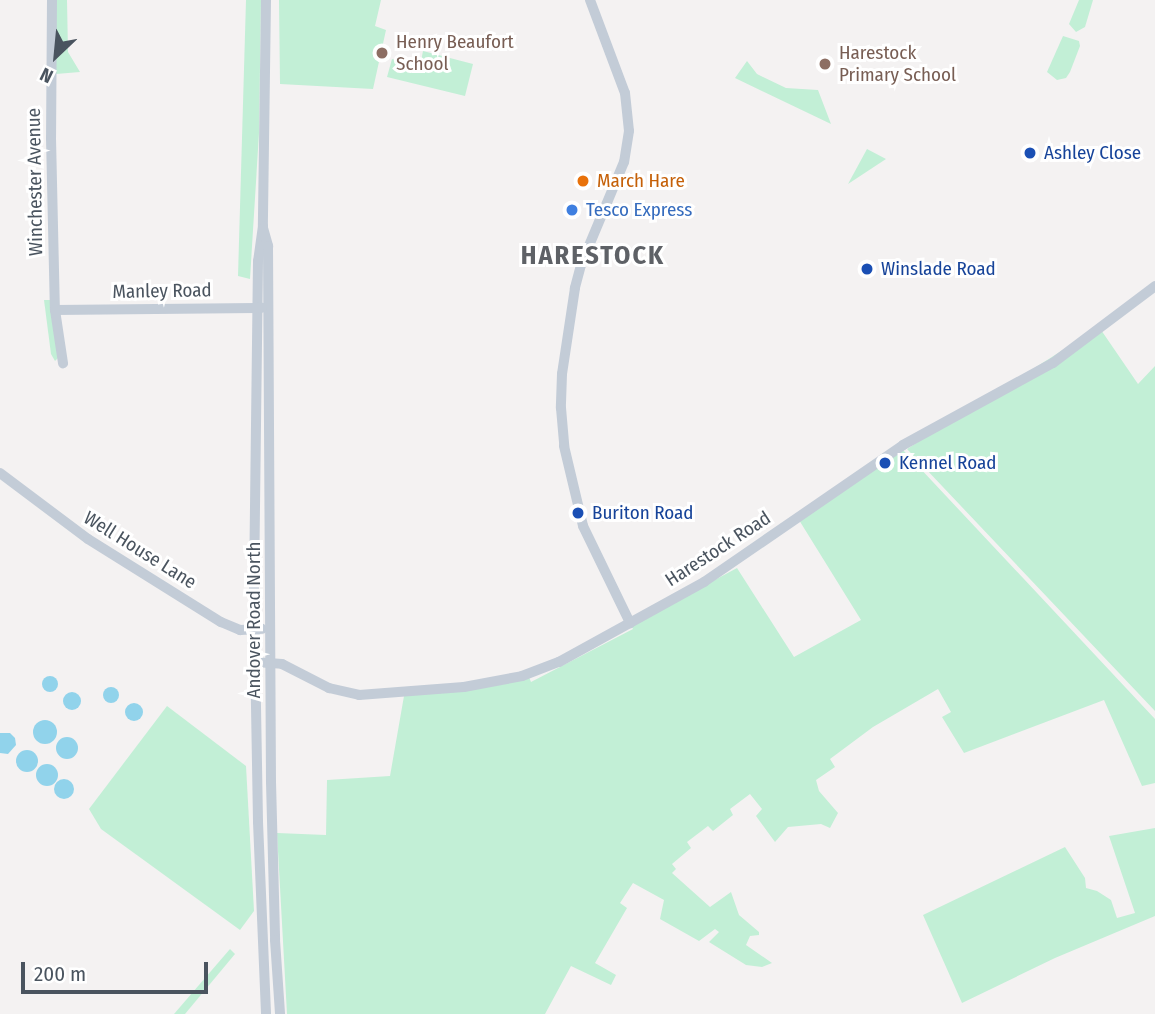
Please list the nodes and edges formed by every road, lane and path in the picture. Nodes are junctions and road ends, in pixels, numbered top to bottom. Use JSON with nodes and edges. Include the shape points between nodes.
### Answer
{"nodes":[{"id":1,"x":52,"y":0,"type":"edge"},
{"id":2,"x":265,"y":0,"type":"edge"},
{"id":3,"x":590,"y":0,"type":"edge"},
{"id":4,"x":1155,"y":286,"type":"edge"},
{"id":5,"x":263,"y":308,"type":"junction"},
{"id":6,"x":55,"y":310,"type":"junction"},
{"id":7,"x":63,"y":363,"type":"dead end"},
{"id":8,"x":0,"y":473,"type":"edge"},
{"id":9,"x":629,"y":623,"type":"junction"},
{"id":10,"x":255,"y":629,"type":"junction"},
{"id":11,"x":272,"y":629,"type":"junction"},
{"id":12,"x":255,"y":662,"type":"junction"},
{"id":13,"x":272,"y":662,"type":"junction"},
{"id":14,"x":266,"y":1014,"type":"edge"},
{"id":15,"x":280,"y":1014,"type":"edge"}],
"edges":[{"from":1,"to":6,"type":"street","name":"Winchester Avenue"},
{"from":2,"to":5,"type":"street","name":"Andover Road North","via":[[263,226],[268,246]]},
{"from":3,"to":9,"type":"street","via":[[625,93],[629,139],[618,181],[575,288],[561,408],[564,446],[583,526]]},
{"from":4,"to":9,"type":"street","name":"Harestock Road","via":[[1053,363],[903,445],[704,582]]},
{"from":5,"to":6,"type":"street","name":"Manley Road"},
{"from":5,"to":10,"type":"street","name":"Andover Road North"},
{"from":5,"to":11,"type":"street","name":"Andover Road North"},
{"from":6,"to":7,"type":"street","name":"Winchester Avenue"},
{"from":8,"to":10,"type":"street","name":"Well House Lane","via":[[88,539],[220,622],[240,630]]},
{"from":9,"to":13,"type":"street","name":"Harestock Road","via":[[559,662],[522,676],[464,687],[359,695],[329,688]]},
{"from":10,"to":11,"type":"street","name":"Well House Lane"},
{"from":10,"to":12,"type":"street","name":"Andover Road North"},
{"from":11,"to":13,"type":"street","name":"Andover Road North"},
{"from":12,"to":13,"type":"street","name":"Harestock Road"},
{"from":12,"to":14,"type":"street","name":"Andover Road North"},
{"from":13,"to":15,"type":"street","name":"Andover Road North"}]}
